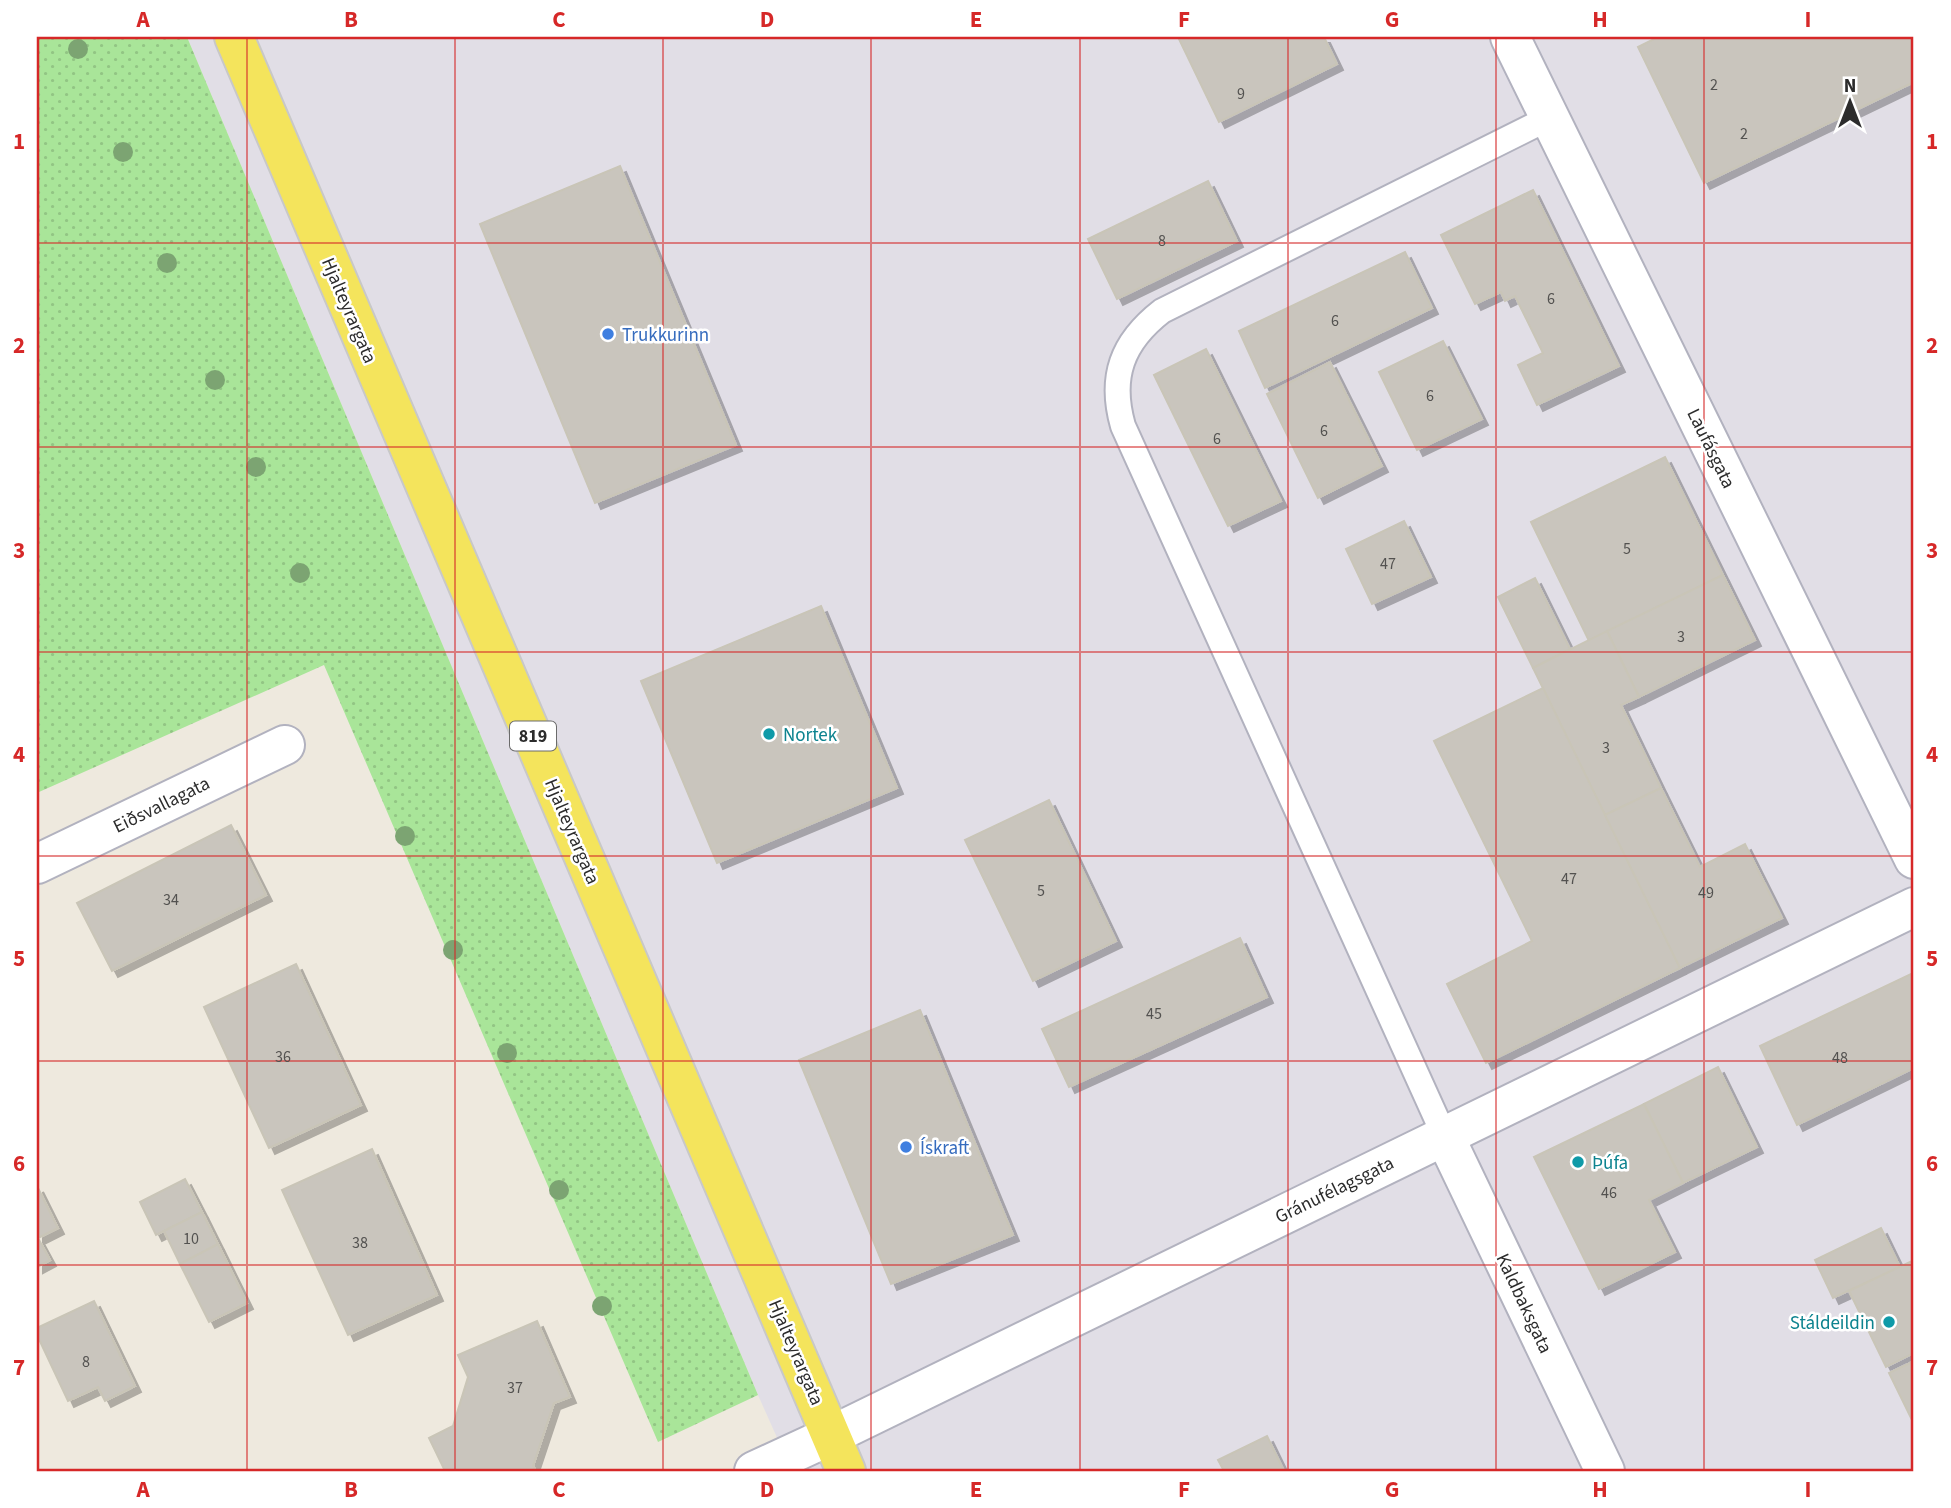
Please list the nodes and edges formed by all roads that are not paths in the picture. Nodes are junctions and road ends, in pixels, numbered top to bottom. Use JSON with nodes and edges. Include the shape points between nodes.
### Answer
{"nodes":[{"id":1,"x":234,"y":37,"type":"edge"},
{"id":2,"x":1510,"y":37,"type":"edge"},
{"id":3,"x":1549,"y":118,"type":"junction"},
{"id":4,"x":285,"y":745,"type":"dead end"},
{"id":5,"x":1914,"y":859,"type":"edge"},
{"id":6,"x":37,"y":864,"type":"edge"},
{"id":7,"x":1914,"y":907,"type":"edge"},
{"id":8,"x":1444,"y":1135,"type":"junction"},
{"id":9,"x":832,"y":1435,"type":"junction"},
{"id":10,"x":754,"y":1471,"type":"edge"},
{"id":11,"x":846,"y":1471,"type":"edge"},
{"id":12,"x":1605,"y":1471,"type":"edge"}],
"edges":[{"from":1,"to":9,"type":"main road","name":"Hjalteyrargata","number":"819"},
{"from":2,"to":3,"type":"street","name":"Laufásgata"},
{"from":3,"to":5,"type":"street","name":"Laufásgata"},
{"from":3,"to":8,"type":"lane","via":[[1162,311],[1134,338],[1117,380],[1124,426]]},
{"from":4,"to":6,"type":"street","name":"Eiðsvallagata"},
{"from":7,"to":8,"type":"street","name":"Gránufélagsgata"},
{"from":8,"to":9,"type":"street","name":"Gránufélagsgata"},
{"from":8,"to":12,"type":"street","name":"Kaldbaksgata"},
{"from":9,"to":10,"type":"street","name":"Gránufélagsgata"},
{"from":9,"to":11,"type":"main road","name":"Hjalteyrargata","number":"819"}]}
